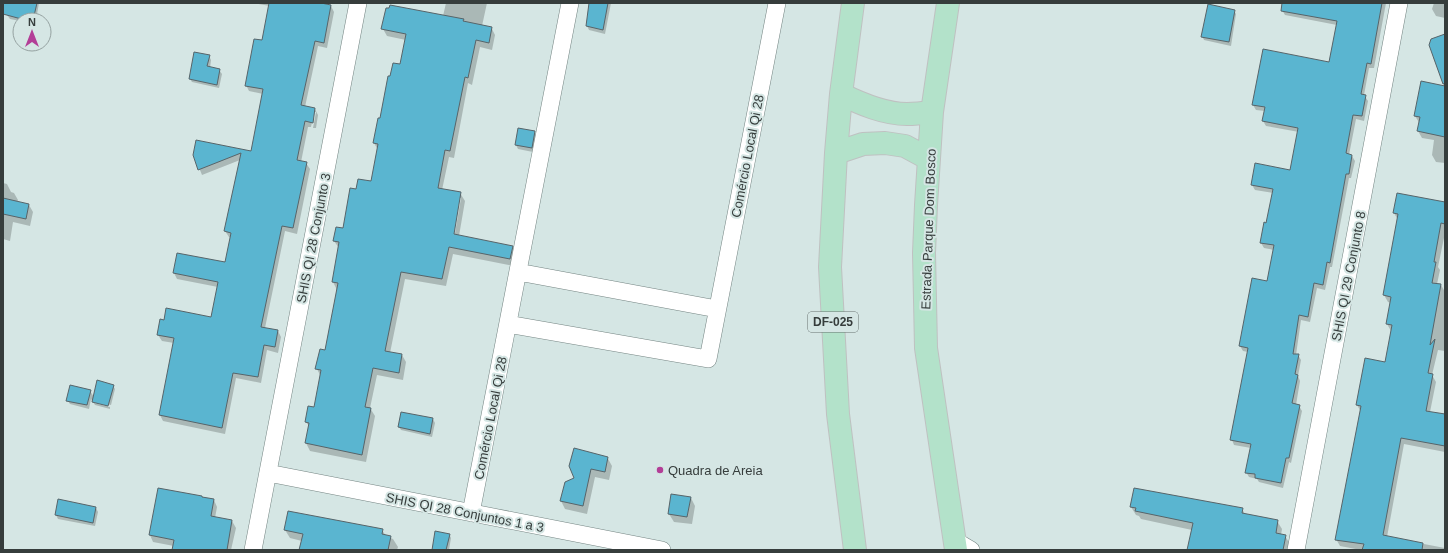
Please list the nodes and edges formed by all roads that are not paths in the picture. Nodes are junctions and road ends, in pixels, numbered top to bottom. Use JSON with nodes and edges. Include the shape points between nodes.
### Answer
{"nodes":[{"id":1,"x":358,"y":3,"type":"edge"},
{"id":2,"x":570,"y":3,"type":"edge"},
{"id":3,"x":777,"y":3,"type":"edge"},
{"id":4,"x":853,"y":3,"type":"edge"},
{"id":5,"x":948,"y":3,"type":"edge"},
{"id":6,"x":1400,"y":3,"type":"edge"},
{"id":7,"x":841,"y":94,"type":"junction"},
{"id":8,"x":932,"y":112,"type":"junction"},
{"id":9,"x":836,"y":153,"type":"junction"},
{"id":10,"x":929,"y":159,"type":"junction"},
{"id":11,"x":518,"y":272,"type":"junction"},
{"id":12,"x":718,"y":309,"type":"junction"},
{"id":13,"x":508,"y":324,"type":"junction"},
{"id":14,"x":268,"y":473,"type":"junction"},
{"id":15,"x":472,"y":513,"type":"junction"},
{"id":16,"x":633,"y":547,"type":"edge"},
{"id":17,"x":961,"y":547,"type":"edge"},
{"id":18,"x":253,"y":550,"type":"edge"},
{"id":19,"x":662,"y":550,"type":"edge"},
{"id":20,"x":855,"y":550,"type":"edge"},
{"id":21,"x":1296,"y":550,"type":"edge"}],
"edges":[{"from":1,"to":14,"type":"street","name":"SHIS QI 28 Conjunto 3"},
{"from":2,"to":11,"type":"street","name":"Comércio Local Qi 28"},
{"from":3,"to":12,"type":"street","name":"Comércio Local Qi 28"},
{"from":4,"to":7,"type":"main road","number":"DF-025"},
{"from":5,"to":8,"type":"main road","name":"Estrada Parque Dom Bosco"},
{"from":6,"to":21,"type":"street","name":"SHIS QI 29 Conjunto 8"},
{"from":7,"to":8,"type":"main road","via":[[880,110],[906,114]]},
{"from":7,"to":9,"type":"main road","number":"DF-025"},
{"from":8,"to":10,"type":"main road","name":"Estrada Parque Dom Bosco"},
{"from":9,"to":10,"type":"main road","via":[[862,144],[885,143],[905,146]]},
{"from":9,"to":20,"type":"main road","number":"DF-025","via":[[830,267],[838,414]]},
{"from":10,"to":17,"type":"main road","name":"Estrada Parque Dom Bosco","via":[[924,253],[926,348]]},
{"from":11,"to":12,"type":"street"},
{"from":11,"to":13,"type":"street","name":"Comércio Local Qi 28"},
{"from":12,"to":13,"type":"street","name":"Comércio Local Qi 28","via":[[708,359]]},
{"from":13,"to":15,"type":"street","name":"Comércio Local Qi 28"},
{"from":14,"to":15,"type":"street","name":"SHIS QI 28 Conjuntos 1 a 3"},
{"from":14,"to":18,"type":"street","name":"SHIS QI 28 Conjunto 3"},
{"from":15,"to":16,"type":"street","name":"SHIS QI 28 Conjuntos 1 a 3"},
{"from":16,"to":19,"type":"street","name":"SHIS QI 28 Conjuntos 1 a 3"}]}
